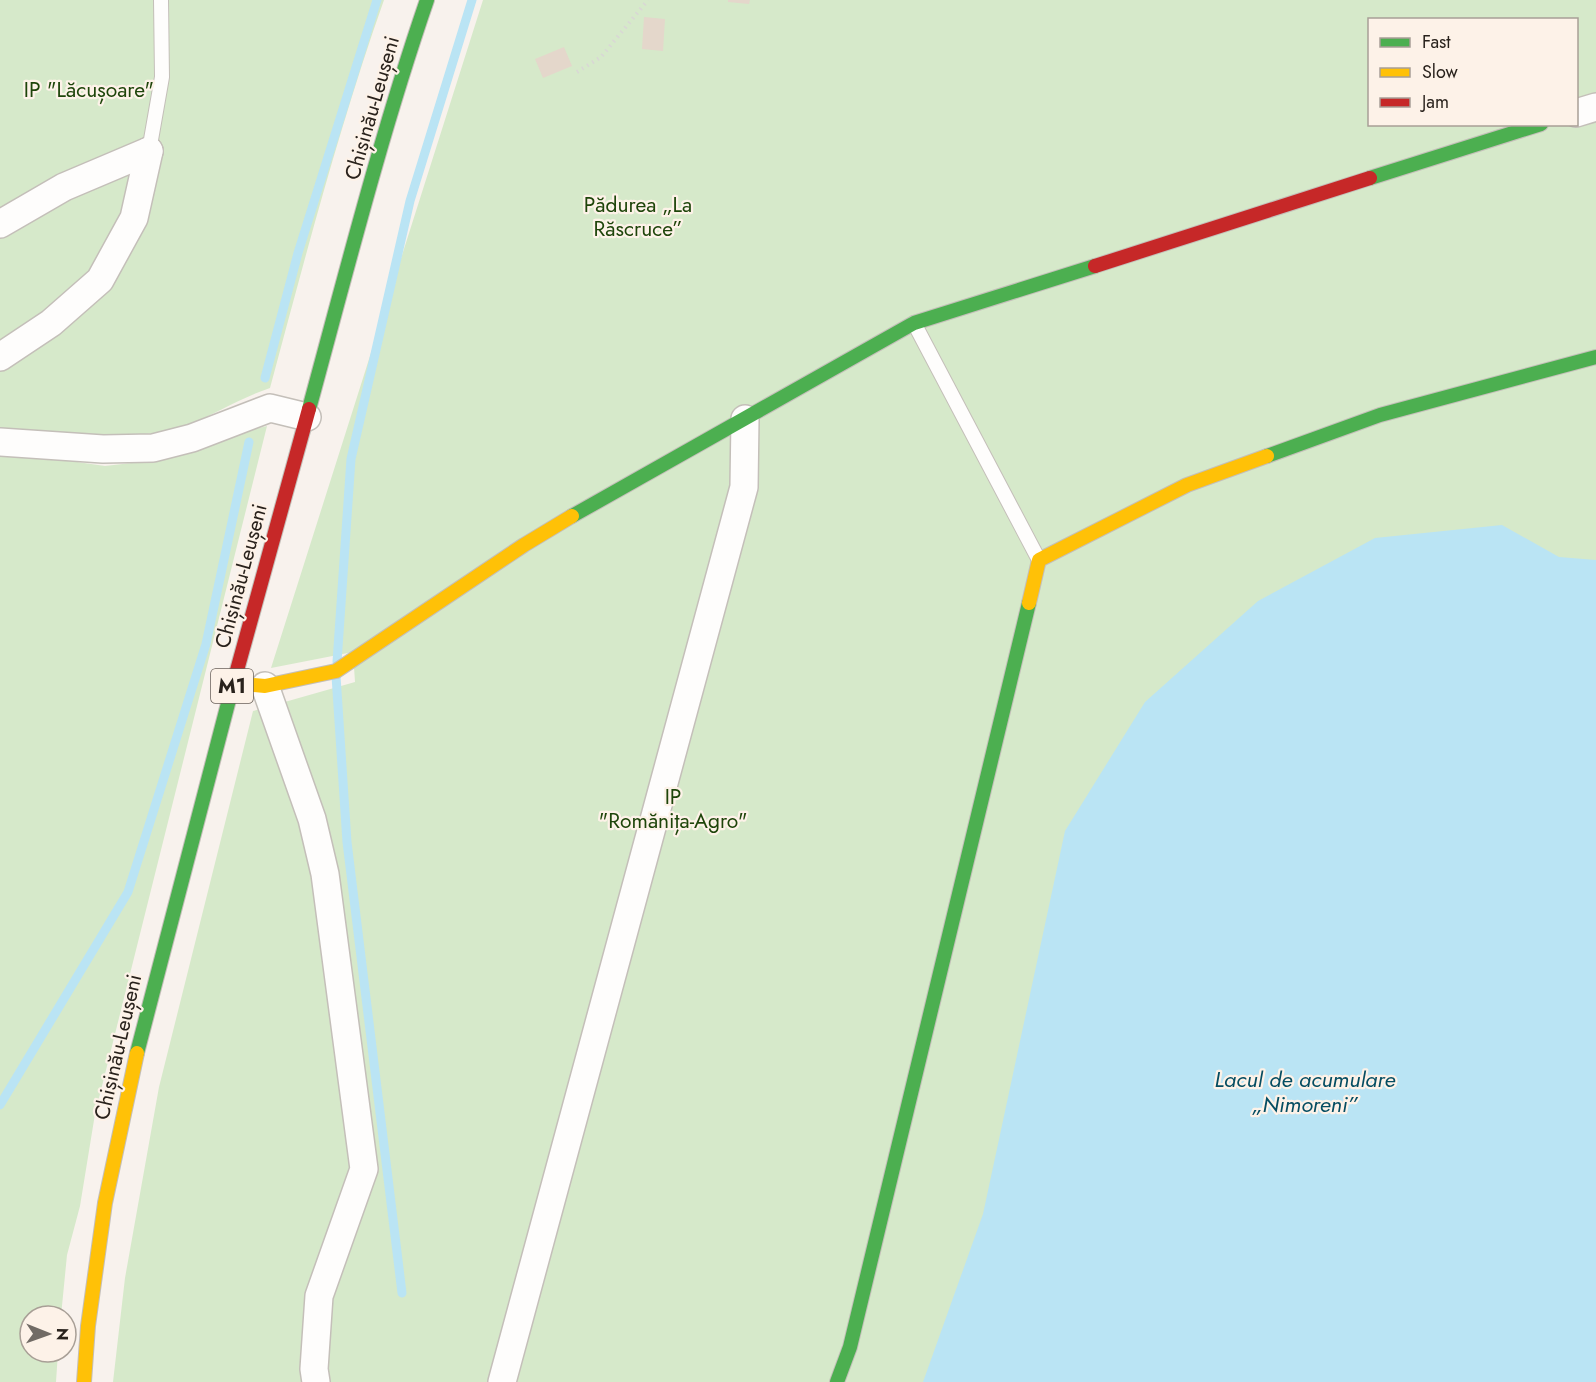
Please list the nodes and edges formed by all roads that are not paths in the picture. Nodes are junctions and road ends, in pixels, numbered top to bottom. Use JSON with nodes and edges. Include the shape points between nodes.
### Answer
{"nodes":[{"id":1,"x":161,"y":0,"type":"edge"},
{"id":2,"x":427,"y":0,"type":"edge"},
{"id":3,"x":1596,"y":107,"type":"edge"},
{"id":4,"x":1578,"y":112,"type":"edge"},
{"id":5,"x":1535,"y":126,"type":"edge"},
{"id":6,"x":149,"y":151,"type":"junction"},
{"id":7,"x":0,"y":224,"type":"edge"},
{"id":8,"x":914,"y":323,"type":"junction"},
{"id":9,"x":2,"y":350,"type":"edge"},
{"id":10,"x":1596,"y":357,"type":"edge"},
{"id":11,"x":307,"y":417,"type":"junction"},
{"id":12,"x":745,"y":419,"type":"junction"},
{"id":13,"x":0,"y":442,"type":"edge"},
{"id":14,"x":1040,"y":560,"type":"junction"},
{"id":15,"x":233,"y":683,"type":"junction"},
{"id":16,"x":265,"y":686,"type":"junction"},
{"id":17,"x":84,"y":1382,"type":"edge"},
{"id":18,"x":316,"y":1382,"type":"edge"},
{"id":19,"x":502,"y":1382,"type":"edge"},
{"id":20,"x":837,"y":1382,"type":"edge"}],
"edges":[{"from":1,"to":6,"type":"lane","via":[[162,77]]},
{"from":2,"to":11,"type":"main road","name":"Chișinău-Leușeni","number":"M1"},
{"from":3,"to":4,"type":"street"},
{"from":5,"to":8,"type":"main road"},
{"from":6,"to":7,"type":"street","via":[[64,187]]},
{"from":6,"to":9,"type":"street","via":[[134,218],[100,280],[51,323]]},
{"from":8,"to":12,"type":"main road"},
{"from":8,"to":14,"type":"lane"},
{"from":10,"to":14,"type":"main road","via":[[1380,415],[1187,485]]},
{"from":11,"to":13,"type":"street","via":[[270,408],[192,438],[153,448]]},
{"from":11,"to":15,"type":"main road","name":"Chișinău-Leușeni","number":"M1"},
{"from":12,"to":16,"type":"main road","via":[[524,545],[336,671]]},
{"from":12,"to":19,"type":"street","via":[[744,487]]},
{"from":14,"to":20,"type":"main road","via":[[850,1347]]},
{"from":15,"to":16,"type":"main road"},
{"from":15,"to":17,"type":"main road","name":"Chișinău-Leușeni","number":"M1","via":[[143,1027],[108,1191],[88,1326]]},
{"from":16,"to":18,"type":"street","via":[[312,819],[325,874],[364,1168],[319,1296]]}]}
